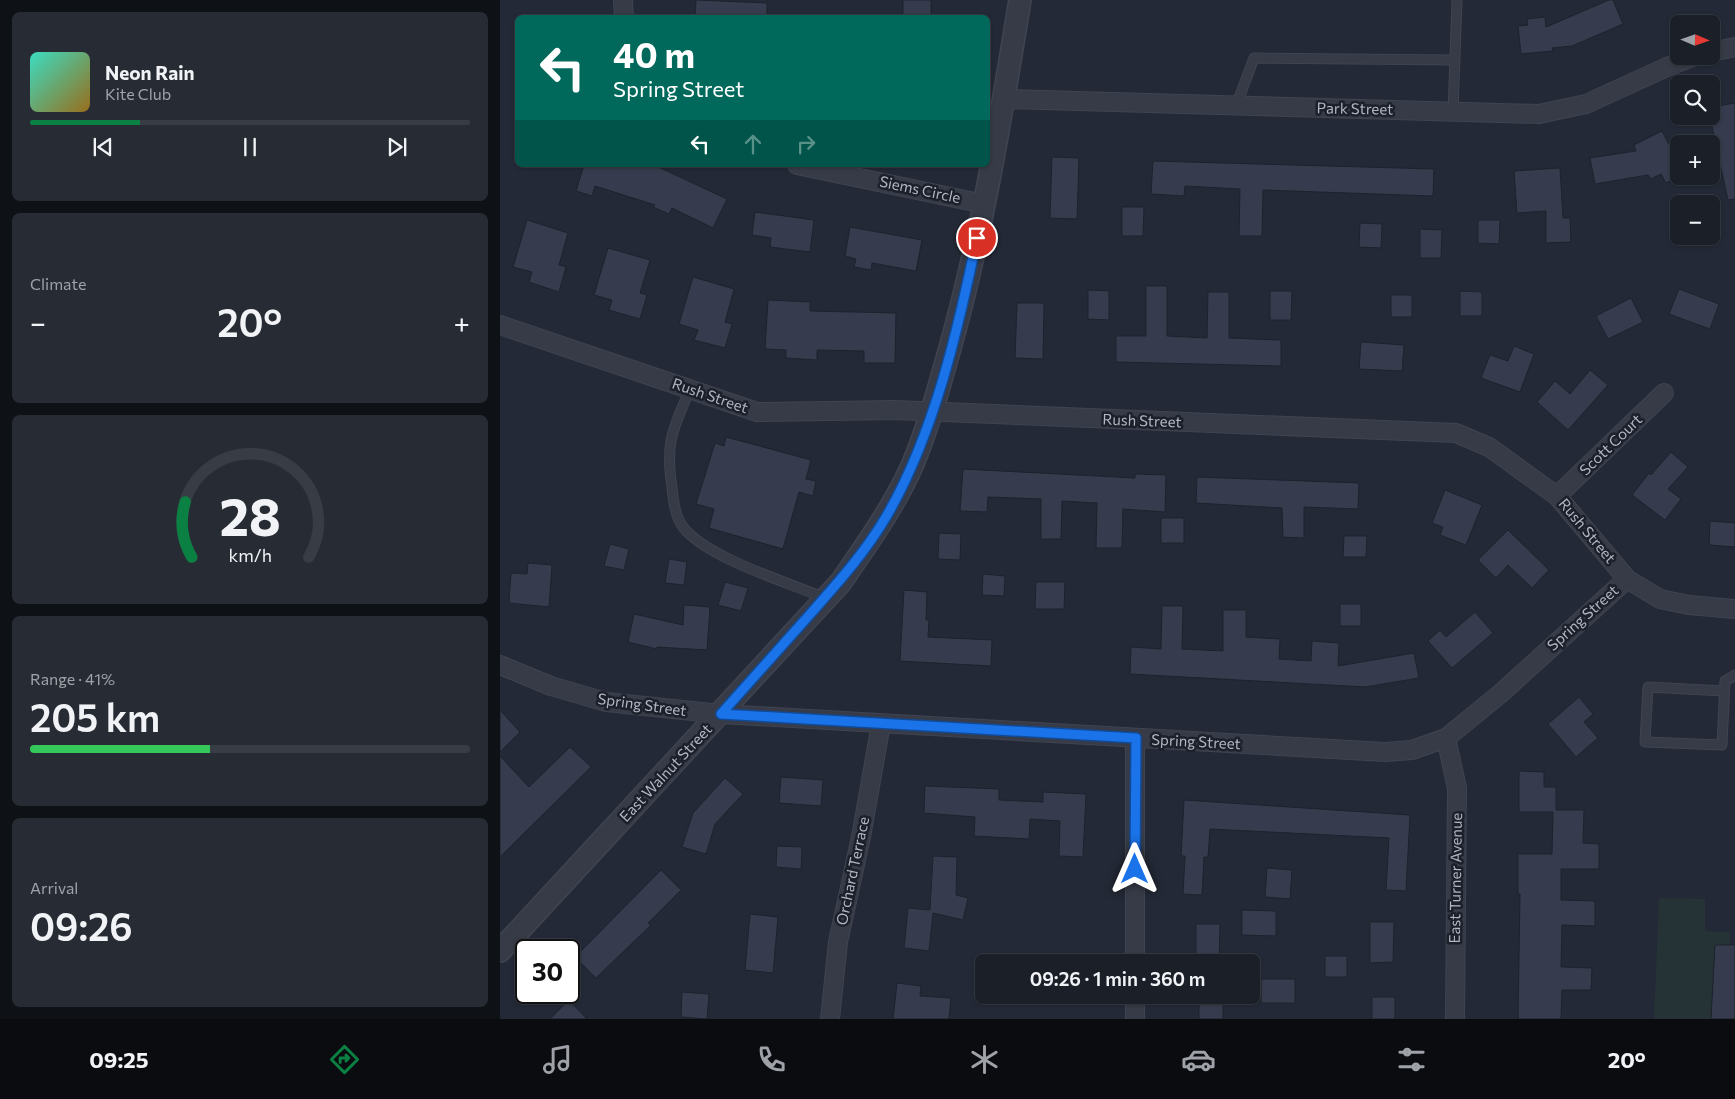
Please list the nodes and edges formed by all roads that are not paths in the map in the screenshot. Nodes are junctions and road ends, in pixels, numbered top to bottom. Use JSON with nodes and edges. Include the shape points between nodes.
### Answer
{"nodes":[{"id":1,"x":623,"y":0,"type":"edge"},
{"id":2,"x":1020,"y":0,"type":"edge"},
{"id":3,"x":1457,"y":0,"type":"edge"},
{"id":4,"x":624,"y":15,"type":"edge"},
{"id":5,"x":1735,"y":47,"type":"edge"},
{"id":6,"x":1720,"y":50,"type":"edge"},
{"id":7,"x":1454,"y":60,"type":"junction"},
{"id":8,"x":1672,"y":65,"type":"edge"},
{"id":9,"x":1004,"y":99,"type":"junction"},
{"id":10,"x":1236,"y":106,"type":"junction"},
{"id":11,"x":1452,"y":112,"type":"junction"},
{"id":12,"x":807,"y":167,"type":"edge"},
{"id":13,"x":984,"y":204,"type":"junction"},
{"id":14,"x":500,"y":325,"type":"edge"},
{"id":15,"x":690,"y":389,"type":"junction"},
{"id":16,"x":1664,"y":393,"type":"dead end"},
{"id":17,"x":931,"y":413,"type":"junction"},
{"id":18,"x":1557,"y":496,"type":"junction"},
{"id":19,"x":1627,"y":579,"type":"junction"},
{"id":20,"x":825,"y":598,"type":"junction"},
{"id":21,"x":1735,"y":609,"type":"edge"},
{"id":22,"x":500,"y":665,"type":"edge"},
{"id":23,"x":1735,"y":675,"type":"edge"},
{"id":24,"x":1724,"y":691,"type":"junction"},
{"id":25,"x":721,"y":714,"type":"junction"},
{"id":26,"x":881,"y":724,"type":"junction"},
{"id":27,"x":1136,"y":738,"type":"junction"},
{"id":28,"x":1446,"y":738,"type":"junction"},
{"id":29,"x":500,"y":951,"type":"edge"},
{"id":30,"x":1135,"y":954,"type":"edge"},
{"id":31,"x":1135,"y":1004,"type":"edge"},
{"id":32,"x":830,"y":1019,"type":"edge"},
{"id":33,"x":1134,"y":1019,"type":"edge"},
{"id":34,"x":1455,"y":1019,"type":"edge"}],
"edges":[{"from":1,"to":4,"type":"street"},
{"from":2,"to":9,"type":"street","name":"East Walnut Street"},
{"from":3,"to":7,"type":"lane"},
{"from":5,"to":6,"type":"street"},
{"from":7,"to":10,"type":"lane","via":[[1254,58]]},
{"from":7,"to":11,"type":"lane"},
{"from":8,"to":11,"type":"street","name":"Park Street","via":[[1586,104],[1557,111],[1539,114]]},
{"from":9,"to":10,"type":"street","name":"Park Street"},
{"from":9,"to":13,"type":"street","name":"East Walnut Street"},
{"from":10,"to":11,"type":"street","name":"Park Street"},
{"from":12,"to":13,"type":"street","name":"Siems Circle"},
{"from":13,"to":17,"type":"street","name":"East Walnut Street","via":[[967,289]]},
{"from":14,"to":15,"type":"street","name":"Rush Street"},
{"from":15,"to":17,"type":"street","name":"Rush Street","via":[[758,412],[895,410]]},
{"from":15,"to":20,"type":"lane","via":[[673,428],[668,451],[674,505],[682,526],[716,553]]},
{"from":16,"to":18,"type":"street","name":"Scott Court"},
{"from":17,"to":18,"type":"street","name":"Rush Street","via":[[1456,434],[1489,447]]},
{"from":17,"to":20,"type":"street","name":"East Walnut Street","via":[[912,466],[886,518],[841,582]]},
{"from":18,"to":19,"type":"street","name":"Rush Street"},
{"from":19,"to":21,"type":"street","name":"Rush Street","via":[[1660,599]]},
{"from":19,"to":28,"type":"street","name":"Spring Street","via":[[1500,694]]},
{"from":20,"to":25,"type":"street","name":"East Walnut Street"},
{"from":22,"to":25,"type":"street","name":"Spring Street","via":[[551,686],[606,702]]},
{"from":23,"to":24,"type":"lane","via":[[1725,681]]},
{"from":24,"to":24,"type":"lane","via":[[1648,687],[1645,742],[1722,745]]},
{"from":25,"to":26,"type":"street","name":"Spring Street"},
{"from":25,"to":29,"type":"street","name":"East Walnut Street"},
{"from":26,"to":27,"type":"street","name":"Spring Street"},
{"from":26,"to":32,"type":"street","name":"Orchard Terrace","via":[[838,942]]},
{"from":27,"to":28,"type":"street","name":"Spring Street","via":[[1385,752],[1412,750]]},
{"from":27,"to":30,"type":"street"},
{"from":28,"to":34,"type":"street","name":"East Turner Avenue","via":[[1457,788]]},
{"from":31,"to":33,"type":"street"}]}
